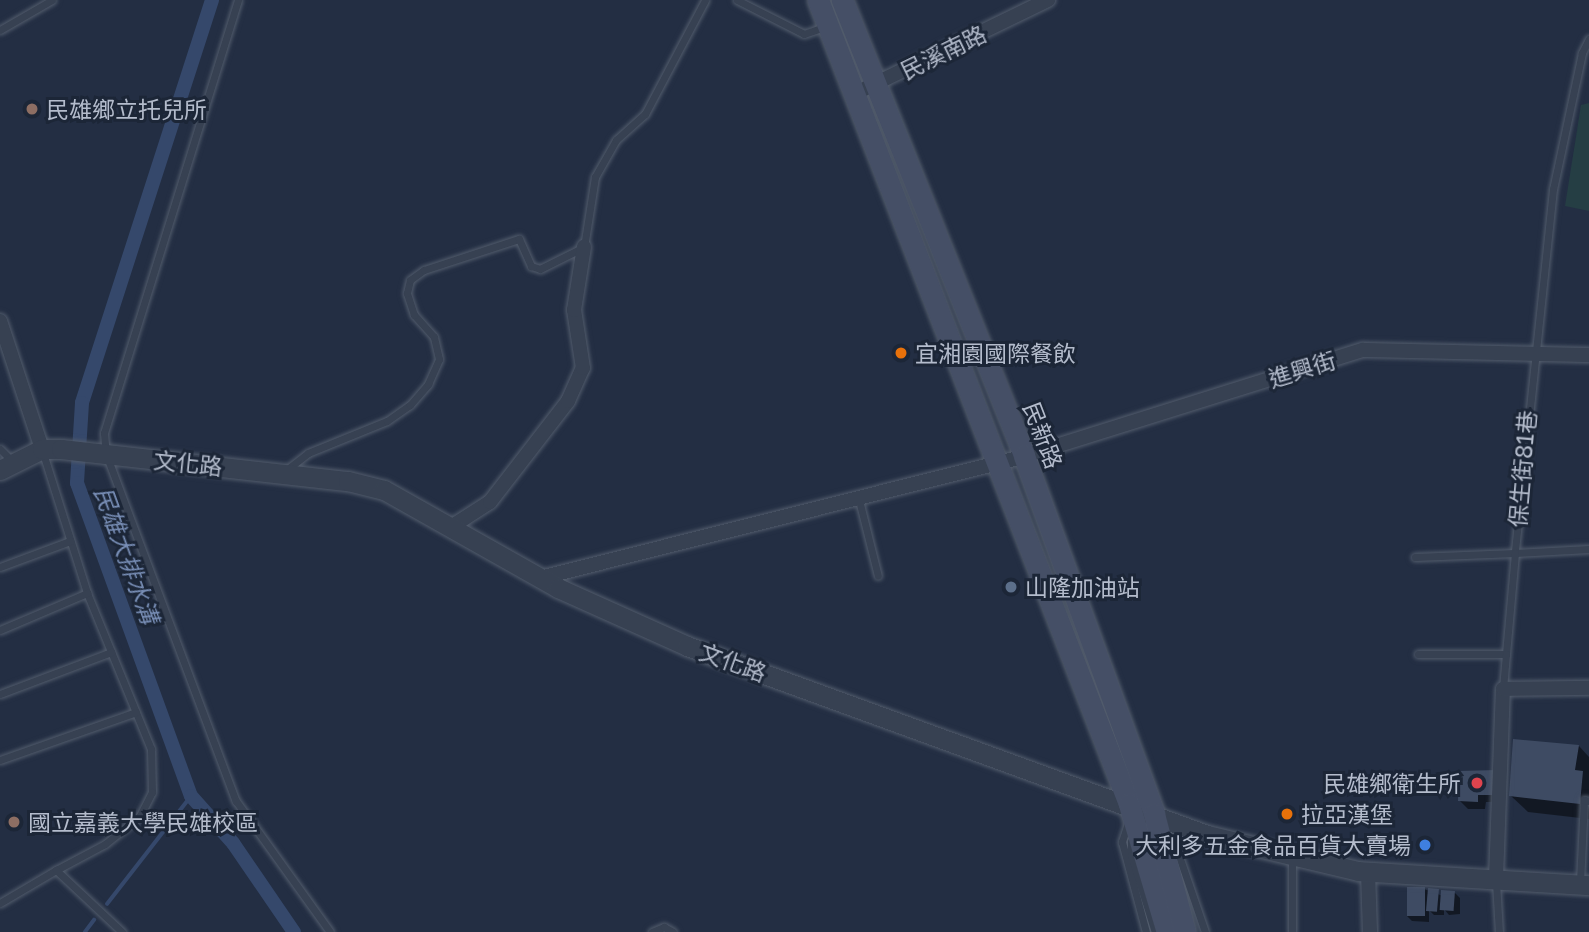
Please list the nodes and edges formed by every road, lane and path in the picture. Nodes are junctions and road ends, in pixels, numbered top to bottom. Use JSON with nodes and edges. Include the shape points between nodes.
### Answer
{"nodes":[{"id":1,"x":51,"y":0,"type":"edge"},
{"id":2,"x":238,"y":0,"type":"edge"},
{"id":3,"x":705,"y":0,"type":"edge"},
{"id":4,"x":737,"y":0,"type":"edge"},
{"id":5,"x":818,"y":0,"type":"edge"},
{"id":6,"x":842,"y":0,"type":"edge"},
{"id":7,"x":1048,"y":0,"type":"edge"},
{"id":8,"x":828,"y":26,"type":"junction"},
{"id":9,"x":0,"y":30,"type":"edge"},
{"id":10,"x":1589,"y":39,"type":"edge"},
{"id":11,"x":875,"y":85,"type":"junction"},
{"id":12,"x":854,"y":94,"type":"junction"},
{"id":13,"x":584,"y":247,"type":"junction"},
{"id":14,"x":0,"y":321,"type":"edge"},
{"id":15,"x":1535,"y":353,"type":"junction"},
{"id":16,"x":1589,"y":355,"type":"edge"},
{"id":17,"x":52,"y":449,"type":"junction"},
{"id":18,"x":106,"y":454,"type":"junction"},
{"id":19,"x":1024,"y":456,"type":"junction"},
{"id":20,"x":4,"y":460,"type":"edge"},
{"id":21,"x":996,"y":460,"type":"junction"},
{"id":22,"x":282,"y":474,"type":"junction"},
{"id":23,"x":858,"y":496,"type":"junction"},
{"id":24,"x":450,"y":527,"type":"junction"},
{"id":25,"x":70,"y":541,"type":"junction"},
{"id":26,"x":1589,"y":549,"type":"edge"},
{"id":27,"x":1515,"y":554,"type":"junction"},
{"id":28,"x":1415,"y":558,"type":"dead end"},
{"id":29,"x":0,"y":567,"type":"edge"},
{"id":30,"x":878,"y":576,"type":"dead end"},
{"id":31,"x":540,"y":578,"type":"junction"},
{"id":32,"x":87,"y":593,"type":"junction"},
{"id":33,"x":0,"y":630,"type":"edge"},
{"id":34,"x":111,"y":652,"type":"junction"},
{"id":35,"x":1418,"y":654,"type":"dead end"},
{"id":36,"x":1506,"y":654,"type":"junction"},
{"id":37,"x":1589,"y":688,"type":"edge"},
{"id":38,"x":1503,"y":689,"type":"junction"},
{"id":39,"x":0,"y":694,"type":"edge"},
{"id":40,"x":136,"y":712,"type":"junction"},
{"id":41,"x":0,"y":760,"type":"edge"},
{"id":42,"x":1589,"y":801,"type":"edge"},
{"id":43,"x":1130,"y":808,"type":"junction"},
{"id":44,"x":1154,"y":814,"type":"junction"},
{"id":45,"x":1160,"y":835,"type":"junction"},
{"id":46,"x":1292,"y":855,"type":"junction"},
{"id":47,"x":56,"y":870,"type":"junction"},
{"id":48,"x":1368,"y":872,"type":"junction"},
{"id":49,"x":1496,"y":878,"type":"junction"},
{"id":50,"x":1584,"y":884,"type":"edge"},
{"id":51,"x":1163,"y":894,"type":"junction"},
{"id":52,"x":0,"y":903,"type":"edge"},
{"id":53,"x":122,"y":932,"type":"edge"},
{"id":54,"x":330,"y":932,"type":"edge"},
{"id":55,"x":652,"y":932,"type":"edge"},
{"id":56,"x":673,"y":932,"type":"edge"},
{"id":57,"x":1146,"y":932,"type":"edge"},
{"id":58,"x":1155,"y":932,"type":"edge"},
{"id":59,"x":1167,"y":932,"type":"edge"},
{"id":60,"x":1185,"y":932,"type":"edge"},
{"id":61,"x":1194,"y":932,"type":"edge"},
{"id":62,"x":1205,"y":932,"type":"edge"},
{"id":63,"x":1292,"y":932,"type":"edge"},
{"id":64,"x":1370,"y":932,"type":"edge"},
{"id":65,"x":1499,"y":932,"type":"edge"}],
"edges":[{"from":1,"to":9,"type":"lane"},
{"from":2,"to":18,"type":"lane","via":[[104,433]]},
{"from":3,"to":13,"type":"lane","via":[[645,114],[616,140],[595,177]]},
{"from":4,"to":8,"type":"lane","via":[[804,34]]},
{"from":5,"to":8,"type":"main road"},
{"from":6,"to":11,"type":"main road","name":"民新路"},
{"from":7,"to":11,"type":"street","name":"民溪南路"},
{"from":8,"to":12,"type":"main road"},
{"from":10,"to":15,"type":"lane","name":"保生街81巷","via":[[1582,53],[1553,189]]},
{"from":11,"to":12,"type":"street","name":"民溪南路"},
{"from":11,"to":19,"type":"main road","name":"民新路"},
{"from":12,"to":21,"type":"main road"},
{"from":13,"to":22,"type":"lane","via":[[540,269],[531,266],[519,239],[424,270],[410,280],[407,293],[414,315],[434,337],[439,359],[428,384],[411,405],[387,421],[308,453]]},
{"from":13,"to":24,"type":"street","via":[[574,310],[583,368],[573,390],[490,502]]},
{"from":14,"to":17,"type":"street"},
{"from":15,"to":16,"type":"street","name":"進興街"},
{"from":15,"to":19,"type":"street","name":"進興街","via":[[1363,350]]},
{"from":15,"to":27,"type":"lane","name":"保生街81巷"},
{"from":17,"to":18,"type":"street","name":"文化路"},
{"from":17,"to":20,"type":"street"},
{"from":17,"to":25,"type":"lane"},
{"from":18,"to":22,"type":"street","name":"文化路"},
{"from":18,"to":54,"type":"lane","via":[[236,801]]},
{"from":19,"to":21,"type":"street","name":"進興街"},
{"from":19,"to":44,"type":"main road","name":"民新路"},
{"from":21,"to":23,"type":"street","name":"進興街"},
{"from":21,"to":43,"type":"main road"},
{"from":22,"to":24,"type":"street","name":"文化路","via":[[384,490]]},
{"from":23,"to":30,"type":"lane"},
{"from":23,"to":31,"type":"street","name":"進興街"},
{"from":24,"to":31,"type":"street","name":"文化路"},
{"from":25,"to":29,"type":"lane"},
{"from":25,"to":32,"type":"lane"},
{"from":26,"to":27,"type":"lane","name":"保生街81巷"},
{"from":27,"to":28,"type":"lane"},
{"from":27,"to":36,"type":"lane"},
{"from":31,"to":43,"type":"street","name":"文化路","via":[[687,646]]},
{"from":32,"to":33,"type":"lane"},
{"from":32,"to":34,"type":"lane"},
{"from":34,"to":39,"type":"lane"},
{"from":34,"to":40,"type":"lane"},
{"from":35,"to":36,"type":"lane"},
{"from":36,"to":38,"type":"lane"},
{"from":37,"to":38,"type":"street"},
{"from":38,"to":49,"type":"street"},
{"from":40,"to":41,"type":"lane"},
{"from":40,"to":47,"type":"lane","via":[[151,749],[152,792],[140,816],[105,844]]},
{"from":42,"to":50,"type":"lane","via":[[1584,800]]},
{"from":43,"to":44,"type":"street","name":"文化路"},
{"from":43,"to":51,"type":"main road"},
{"from":43,"to":57,"type":"lane","via":[[1122,842]]},
{"from":44,"to":45,"type":"main road","name":"民新路"},
{"from":44,"to":46,"type":"street","name":"文化路","via":[[1207,835]]},
{"from":45,"to":51,"type":"main road","name":"民新路"},
{"from":45,"to":62,"type":"lane","via":[[1179,856]]},
{"from":46,"to":48,"type":"street","name":"文化路"},
{"from":46,"to":63,"type":"lane"},
{"from":47,"to":52,"type":"lane"},
{"from":47,"to":53,"type":"lane"},
{"from":48,"to":49,"type":"street","name":"文化路"},
{"from":48,"to":64,"type":"street"},
{"from":49,"to":50,"type":"street","name":"文化路"},
{"from":49,"to":65,"type":"lane"},
{"from":51,"to":58,"type":"lane"},
{"from":51,"to":59,"type":"main road"},
{"from":51,"to":60,"type":"main road"},
{"from":51,"to":61,"type":"lane"},
{"from":55,"to":56,"type":"lane","via":[[664,928]]}]}
